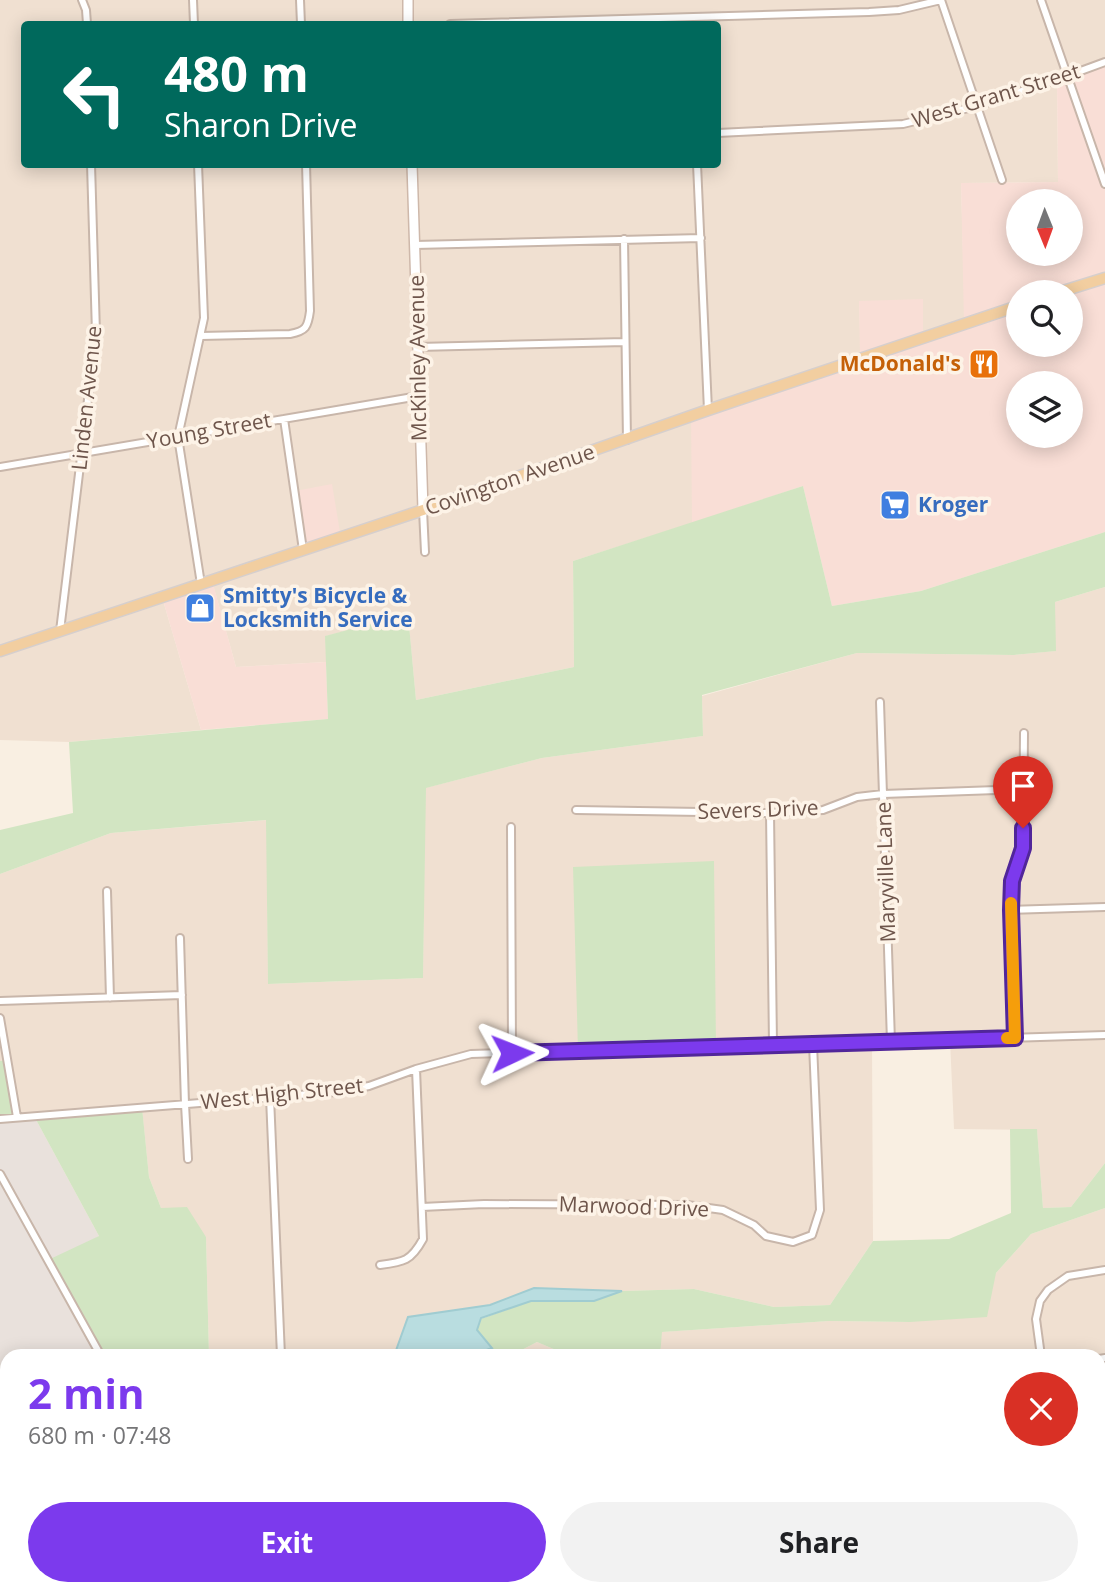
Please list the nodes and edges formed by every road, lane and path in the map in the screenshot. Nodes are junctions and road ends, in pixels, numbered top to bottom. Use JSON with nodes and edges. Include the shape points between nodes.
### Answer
{"nodes":[{"id":1,"x":82,"y":0,"type":"edge"},
{"id":2,"x":193,"y":0,"type":"edge"},
{"id":3,"x":300,"y":0,"type":"edge"},
{"id":4,"x":408,"y":0,"type":"edge"},
{"id":5,"x":941,"y":0,"type":"edge"},
{"id":6,"x":1041,"y":0,"type":"edge"},
{"id":7,"x":87,"y":21,"type":"edge"},
{"id":8,"x":194,"y":21,"type":"edge"},
{"id":9,"x":301,"y":21,"type":"edge"},
{"id":10,"x":408,"y":21,"type":"edge"},
{"id":11,"x":555,"y":21,"type":"edge"},
{"id":12,"x":1105,"y":62,"type":"edge"},
{"id":13,"x":1067,"y":76,"type":"junction"},
{"id":14,"x":977,"y":106,"type":"junction"},
{"id":15,"x":721,"y":133,"type":"edge"},
{"id":16,"x":91,"y":168,"type":"edge"},
{"id":17,"x":198,"y":168,"type":"edge"},
{"id":18,"x":306,"y":168,"type":"edge"},
{"id":19,"x":412,"y":168,"type":"edge"},
{"id":20,"x":697,"y":168,"type":"edge"},
{"id":21,"x":1002,"y":180,"type":"dead end"},
{"id":22,"x":1105,"y":184,"type":"edge"},
{"id":23,"x":701,"y":238,"type":"junction"},
{"id":24,"x":624,"y":239,"type":"junction"},
{"id":25,"x":415,"y":245,"type":"junction"},
{"id":26,"x":1105,"y":278,"type":"edge"},
{"id":27,"x":1083,"y":285,"type":"edge"},
{"id":28,"x":1006,"y":310,"type":"edge"},
{"id":29,"x":201,"y":336,"type":"junction"},
{"id":30,"x":625,"y":342,"type":"junction"},
{"id":31,"x":418,"y":347,"type":"junction"},
{"id":32,"x":419,"y":396,"type":"junction"},
{"id":33,"x":708,"y":410,"type":"junction"},
{"id":34,"x":284,"y":419,"type":"junction"},
{"id":35,"x":178,"y":437,"type":"junction"},
{"id":36,"x":626,"y":440,"type":"junction"},
{"id":37,"x":82,"y":453,"type":"junction"},
{"id":38,"x":0,"y":467,"type":"edge"},
{"id":39,"x":423,"y":510,"type":"junction"},
{"id":40,"x":303,"y":550,"type":"junction"},
{"id":41,"x":425,"y":552,"type":"dead end"},
{"id":42,"x":201,"y":584,"type":"junction"},
{"id":43,"x":60,"y":631,"type":"junction"},
{"id":44,"x":0,"y":650,"type":"edge"},
{"id":45,"x":880,"y":702,"type":"dead end"},
{"id":46,"x":1024,"y":733,"type":"dead end"},
{"id":47,"x":1023,"y":789,"type":"junction"},
{"id":48,"x":883,"y":794,"type":"junction"},
{"id":49,"x":576,"y":810,"type":"dead end"},
{"id":50,"x":771,"y":813,"type":"junction"},
{"id":51,"x":511,"y":827,"type":"dead end"},
{"id":52,"x":107,"y":891,"type":"dead end"},
{"id":53,"x":1105,"y":908,"type":"edge"},
{"id":54,"x":1011,"y":910,"type":"junction"},
{"id":55,"x":180,"y":938,"type":"dead end"},
{"id":56,"x":182,"y":995,"type":"junction"},
{"id":57,"x":110,"y":998,"type":"junction"},
{"id":58,"x":0,"y":1002,"type":"edge"},
{"id":59,"x":0,"y":1018,"type":"edge"},
{"id":60,"x":1105,"y":1035,"type":"edge"},
{"id":61,"x":1015,"y":1038,"type":"junction"},
{"id":62,"x":891,"y":1042,"type":"junction"},
{"id":63,"x":773,"y":1044,"type":"junction"},
{"id":64,"x":813,"y":1044,"type":"junction"},
{"id":65,"x":512,"y":1053,"type":"junction"},
{"id":66,"x":416,"y":1069,"type":"junction"},
{"id":67,"x":270,"y":1097,"type":"junction"},
{"id":68,"x":185,"y":1104,"type":"junction"},
{"id":69,"x":17,"y":1117,"type":"junction"},
{"id":70,"x":0,"y":1119,"type":"edge"},
{"id":71,"x":188,"y":1159,"type":"dead end"},
{"id":72,"x":0,"y":1174,"type":"edge"},
{"id":73,"x":422,"y":1207,"type":"junction"},
{"id":74,"x":380,"y":1265,"type":"dead end"},
{"id":75,"x":1105,"y":1270,"type":"edge"},
{"id":76,"x":97,"y":1349,"type":"edge"},
{"id":77,"x":281,"y":1349,"type":"edge"},
{"id":78,"x":1040,"y":1349,"type":"edge"}],
"edges":[{"from":1,"to":7,"type":"street"},
{"from":2,"to":8,"type":"street"},
{"from":3,"to":9,"type":"street"},
{"from":4,"to":10,"type":"street"},
{"from":5,"to":11,"type":"street","via":[[869,12]]},
{"from":5,"to":14,"type":"street"},
{"from":6,"to":13,"type":"street"},
{"from":12,"to":13,"type":"street","name":"West Grant Street"},
{"from":13,"to":14,"type":"street","name":"West Grant Street"},
{"from":13,"to":22,"type":"street"},
{"from":14,"to":15,"type":"street","name":"West Grant Street","via":[[904,124]]},
{"from":14,"to":21,"type":"street"},
{"from":16,"to":37,"type":"street","name":"Linden Avenue","via":[[96,333]]},
{"from":17,"to":29,"type":"street"},
{"from":18,"to":29,"type":"street","via":[[310,311],[306,328],[290,334]]},
{"from":19,"to":25,"type":"street","name":"McKinley Avenue"},
{"from":20,"to":23,"type":"street"},
{"from":23,"to":24,"type":"street"},
{"from":23,"to":33,"type":"street"},
{"from":24,"to":25,"type":"street"},
{"from":24,"to":30,"type":"street"},
{"from":25,"to":31,"type":"street","name":"McKinley Avenue"},
{"from":26,"to":27,"type":"main road"},
{"from":28,"to":33,"type":"main road","name":"Covington Avenue"},
{"from":29,"to":35,"type":"street"},
{"from":30,"to":31,"type":"street"},
{"from":30,"to":36,"type":"street"},
{"from":31,"to":32,"type":"street","name":"McKinley Avenue"},
{"from":32,"to":34,"type":"street","name":"Young Street"},
{"from":32,"to":39,"type":"street","name":"McKinley Avenue"},
{"from":33,"to":36,"type":"main road","name":"Covington Avenue"},
{"from":34,"to":35,"type":"street","name":"Young Street"},
{"from":34,"to":40,"type":"street"},
{"from":35,"to":37,"type":"street","name":"Young Street"},
{"from":35,"to":42,"type":"street"},
{"from":36,"to":39,"type":"main road","name":"Covington Avenue"},
{"from":37,"to":38,"type":"street","name":"Young Street"},
{"from":37,"to":43,"type":"street","name":"Linden Avenue"},
{"from":39,"to":40,"type":"main road","name":"Covington Avenue"},
{"from":39,"to":41,"type":"street","name":"McKinley Avenue"},
{"from":40,"to":42,"type":"main road","name":"Covington Avenue"},
{"from":42,"to":43,"type":"main road","name":"Covington Avenue"},
{"from":43,"to":44,"type":"main road","name":"Covington Avenue"},
{"from":45,"to":48,"type":"street","name":"Maryville Lane"},
{"from":46,"to":47,"type":"street"},
{"from":47,"to":48,"type":"street","name":"Severs Drive"},
{"from":47,"to":54,"type":"street","via":[[1023,848],[1012,881]]},
{"from":48,"to":50,"type":"street","name":"Severs Drive","via":[[857,797],[823,810]]},
{"from":48,"to":62,"type":"street","name":"Maryville Lane"},
{"from":49,"to":50,"type":"street","name":"Severs Drive"},
{"from":50,"to":63,"type":"street"},
{"from":51,"to":65,"type":"street"},
{"from":52,"to":57,"type":"street"},
{"from":53,"to":54,"type":"street"},
{"from":54,"to":61,"type":"street"},
{"from":55,"to":56,"type":"street"},
{"from":56,"to":57,"type":"street"},
{"from":56,"to":68,"type":"street"},
{"from":57,"to":58,"type":"street"},
{"from":59,"to":69,"type":"street"},
{"from":60,"to":61,"type":"street","name":"West High Street"},
{"from":61,"to":62,"type":"street","name":"West High Street"},
{"from":62,"to":64,"type":"street","name":"West High Street"},
{"from":63,"to":64,"type":"street","name":"West High Street"},
{"from":63,"to":65,"type":"street","name":"West High Street"},
{"from":64,"to":73,"type":"street","name":"Marwood Drive","via":[[820,1210],[812,1235],[793,1242],[766,1236],[723,1210],[687,1205]]},
{"from":65,"to":66,"type":"street","name":"West High Street","via":[[471,1054]]},
{"from":66,"to":67,"type":"street","name":"West High Street","via":[[369,1087]]},
{"from":66,"to":73,"type":"street"},
{"from":67,"to":68,"type":"street","name":"West High Street"},
{"from":67,"to":77,"type":"street"},
{"from":68,"to":69,"type":"street","name":"West High Street"},
{"from":68,"to":71,"type":"street"},
{"from":69,"to":70,"type":"street","name":"West High Street"},
{"from":72,"to":76,"type":"street"},
{"from":73,"to":74,"type":"street","via":[[423,1239],[415,1253],[402,1262]]},
{"from":75,"to":78,"type":"street","via":[[1068,1276],[1048,1290],[1036,1319]]}]}
